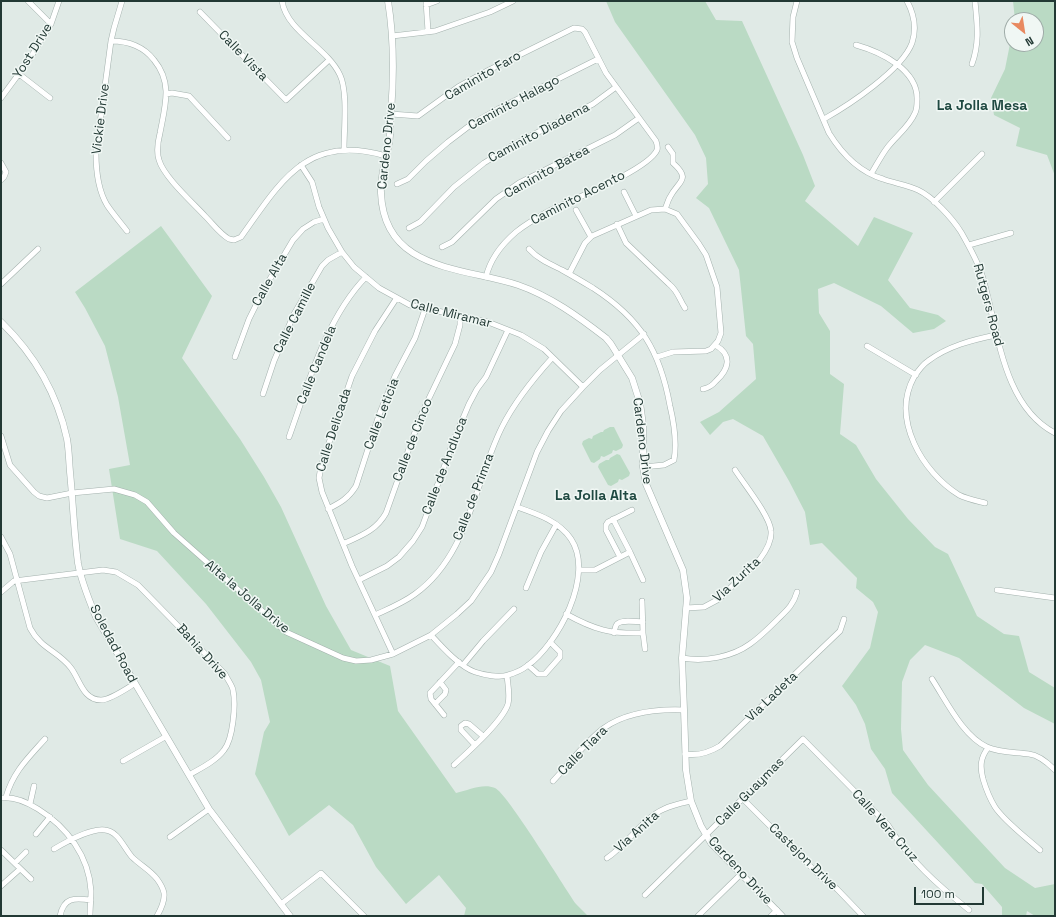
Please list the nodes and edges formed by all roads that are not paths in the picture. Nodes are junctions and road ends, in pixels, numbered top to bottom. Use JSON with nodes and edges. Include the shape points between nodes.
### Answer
{"nodes":[{"id":1,"x":28,"y":1,"type":"edge"},
{"id":2,"x":59,"y":1,"type":"edge"},
{"id":3,"x":122,"y":1,"type":"edge"},
{"id":4,"x":282,"y":1,"type":"edge"},
{"id":5,"x":388,"y":1,"type":"edge"},
{"id":6,"x":437,"y":1,"type":"edge"},
{"id":7,"x":513,"y":1,"type":"edge"},
{"id":8,"x":797,"y":1,"type":"edge"},
{"id":9,"x":907,"y":1,"type":"edge"},
{"id":10,"x":975,"y":1,"type":"edge"},
{"id":11,"x":426,"y":3,"type":"edge"},
{"id":12,"x":200,"y":12,"type":"dead end"},
{"id":13,"x":51,"y":24,"type":"junction"},
{"id":14,"x":428,"y":31,"type":"junction"},
{"id":15,"x":392,"y":36,"type":"junction"},
{"id":16,"x":112,"y":41,"type":"junction"},
{"id":17,"x":856,"y":45,"type":"dead end"},
{"id":18,"x":598,"y":59,"type":"junction"},
{"id":19,"x":329,"y":60,"type":"junction"},
{"id":20,"x":896,"y":64,"type":"junction"},
{"id":21,"x":972,"y":64,"type":"dead end"},
{"id":22,"x":19,"y":74,"type":"junction"},
{"id":23,"x":616,"y":87,"type":"junction"},
{"id":24,"x":166,"y":94,"type":"junction"},
{"id":25,"x":1,"y":98,"type":"edge"},
{"id":26,"x":50,"y":98,"type":"dead end"},
{"id":27,"x":391,"y":114,"type":"junction"},
{"id":28,"x":639,"y":118,"type":"junction"},
{"id":29,"x":824,"y":119,"type":"junction"},
{"id":30,"x":228,"y":138,"type":"dead end"},
{"id":31,"x":668,"y":147,"type":"dead end"},
{"id":32,"x":344,"y":149,"type":"junction"},
{"id":33,"x":982,"y":154,"type":"dead end"},
{"id":34,"x":386,"y":156,"type":"junction"},
{"id":35,"x":1,"y":163,"type":"edge"},
{"id":36,"x":301,"y":165,"type":"junction"},
{"id":37,"x":871,"y":174,"type":"junction"},
{"id":38,"x":3,"y":178,"type":"edge"},
{"id":39,"x":397,"y":184,"type":"dead end"},
{"id":40,"x":624,"y":192,"type":"dead end"},
{"id":41,"x":934,"y":202,"type":"junction"},
{"id":42,"x":665,"y":209,"type":"junction"},
{"id":43,"x":576,"y":210,"type":"dead end"},
{"id":44,"x":636,"y":216,"type":"junction"},
{"id":45,"x":324,"y":219,"type":"junction"},
{"id":46,"x":617,"y":224,"type":"junction"},
{"id":47,"x":409,"y":228,"type":"dead end"},
{"id":48,"x":127,"y":231,"type":"dead end"},
{"id":49,"x":1010,"y":233,"type":"dead end"},
{"id":50,"x":591,"y":236,"type":"junction"},
{"id":51,"x":969,"y":245,"type":"junction"},
{"id":52,"x":442,"y":247,"type":"dead end"},
{"id":53,"x":38,"y":249,"type":"dead end"},
{"id":54,"x":529,"y":249,"type":"dead end"},
{"id":55,"x":342,"y":252,"type":"junction"},
{"id":56,"x":569,"y":274,"type":"junction"},
{"id":57,"x":366,"y":277,"type":"junction"},
{"id":58,"x":486,"y":277,"type":"junction"},
{"id":59,"x":1,"y":284,"type":"edge"},
{"id":60,"x":396,"y":298,"type":"junction"},
{"id":61,"x":685,"y":308,"type":"dead end"},
{"id":62,"x":425,"y":309,"type":"junction"},
{"id":63,"x":460,"y":317,"type":"junction"},
{"id":64,"x":1,"y":322,"type":"edge"},
{"id":65,"x":508,"y":330,"type":"junction"},
{"id":66,"x":644,"y":334,"type":"junction"},
{"id":67,"x":996,"y":335,"type":"junction"},
{"id":68,"x":715,"y":345,"type":"junction"},
{"id":69,"x":867,"y":346,"type":"dead end"},
{"id":70,"x":619,"y":355,"type":"junction"},
{"id":71,"x":235,"y":357,"type":"dead end"},
{"id":72,"x":657,"y":357,"type":"junction"},
{"id":73,"x":552,"y":358,"type":"junction"},
{"id":74,"x":916,"y":375,"type":"junction"},
{"id":75,"x":583,"y":387,"type":"junction"},
{"id":76,"x":703,"y":390,"type":"dead end"},
{"id":77,"x":263,"y":394,"type":"dead end"},
{"id":78,"x":1055,"y":433,"type":"edge"},
{"id":79,"x":1,"y":436,"type":"edge"},
{"id":80,"x":289,"y":437,"type":"dead end"},
{"id":81,"x":643,"y":466,"type":"junction"},
{"id":82,"x":735,"y":470,"type":"dead end"},
{"id":83,"x":72,"y":493,"type":"junction"},
{"id":84,"x":985,"y":503,"type":"dead end"},
{"id":85,"x":517,"y":507,"type":"junction"},
{"id":86,"x":328,"y":509,"type":"junction"},
{"id":87,"x":632,"y":510,"type":"dead end"},
{"id":88,"x":613,"y":519,"type":"junction"},
{"id":89,"x":556,"y":525,"type":"junction"},
{"id":90,"x":1,"y":537,"type":"edge"},
{"id":91,"x":343,"y":544,"type":"junction"},
{"id":92,"x":630,"y":552,"type":"junction"},
{"id":93,"x":620,"y":557,"type":"junction"},
{"id":94,"x":579,"y":570,"type":"junction"},
{"id":95,"x":80,"y":572,"type":"junction"},
{"id":96,"x":358,"y":580,"type":"junction"},
{"id":97,"x":643,"y":580,"type":"dead end"},
{"id":98,"x":17,"y":581,"type":"junction"},
{"id":99,"x":526,"y":588,"type":"dead end"},
{"id":100,"x":997,"y":590,"type":"dead end"},
{"id":101,"x":1,"y":592,"type":"edge"},
{"id":102,"x":797,"y":592,"type":"dead end"},
{"id":103,"x":1055,"y":598,"type":"edge"},
{"id":104,"x":642,"y":601,"type":"dead end"},
{"id":105,"x":686,"y":608,"type":"junction"},
{"id":106,"x":514,"y":609,"type":"dead end"},
{"id":107,"x":566,"y":614,"type":"junction"},
{"id":108,"x":375,"y":615,"type":"junction"},
{"id":109,"x":844,"y":619,"type":"dead end"},
{"id":110,"x":643,"y":622,"type":"junction"},
{"id":111,"x":614,"y":633,"type":"junction"},
{"id":112,"x":643,"y":633,"type":"junction"},
{"id":113,"x":431,"y":635,"type":"junction"},
{"id":114,"x":550,"y":642,"type":"junction"},
{"id":115,"x":645,"y":649,"type":"dead end"},
{"id":116,"x":393,"y":654,"type":"junction"},
{"id":117,"x":682,"y":658,"type":"junction"},
{"id":118,"x":461,"y":663,"type":"junction"},
{"id":119,"x":528,"y":665,"type":"junction"},
{"id":120,"x":507,"y":676,"type":"junction"},
{"id":121,"x":932,"y":679,"type":"dead end"},
{"id":122,"x":440,"y":682,"type":"junction"},
{"id":123,"x":134,"y":684,"type":"junction"},
{"id":124,"x":435,"y":704,"type":"junction"},
{"id":125,"x":684,"y":710,"type":"junction"},
{"id":126,"x":444,"y":715,"type":"dead end"},
{"id":127,"x":483,"y":736,"type":"junction"},
{"id":128,"x":165,"y":737,"type":"junction"},
{"id":129,"x":45,"y":739,"type":"dead end"},
{"id":130,"x":803,"y":739,"type":"joint"},
{"id":131,"x":475,"y":745,"type":"junction"},
{"id":132,"x":988,"y":748,"type":"junction"},
{"id":133,"x":685,"y":754,"type":"junction"},
{"id":134,"x":123,"y":761,"type":"dead end"},
{"id":135,"x":454,"y":764,"type":"dead end"},
{"id":136,"x":1055,"y":770,"type":"edge"},
{"id":137,"x":189,"y":775,"type":"junction"},
{"id":138,"x":553,"y":781,"type":"dead end"},
{"id":139,"x":34,"y":786,"type":"dead end"},
{"id":140,"x":3,"y":798,"type":"edge"},
{"id":141,"x":742,"y":798,"type":"junction"},
{"id":142,"x":691,"y":801,"type":"junction"},
{"id":143,"x":30,"y":804,"type":"junction"},
{"id":144,"x":209,"y":809,"type":"junction"},
{"id":145,"x":50,"y":817,"type":"junction"},
{"id":146,"x":36,"y":834,"type":"dead end"},
{"id":147,"x":706,"y":835,"type":"junction"},
{"id":148,"x":170,"y":837,"type":"dead end"},
{"id":149,"x":72,"y":838,"type":"junction"},
{"id":150,"x":54,"y":849,"type":"dead end"},
{"id":151,"x":1,"y":850,"type":"edge"},
{"id":152,"x":1040,"y":850,"type":"dead end"},
{"id":153,"x":26,"y":852,"type":"dead end"},
{"id":154,"x":607,"y":858,"type":"dead end"},
{"id":155,"x":15,"y":863,"type":"junction"},
{"id":156,"x":20,"y":869,"type":"junction"},
{"id":157,"x":741,"y":874,"type":"junction"},
{"id":158,"x":32,"y":879,"type":"dead end"},
{"id":159,"x":1,"y":886,"type":"edge"},
{"id":160,"x":645,"y":895,"type":"dead end"},
{"id":161,"x":91,"y":900,"type":"junction"},
{"id":162,"x":281,"y":904,"type":"junction"},
{"id":163,"x":777,"y":910,"type":"junction"},
{"id":164,"x":969,"y":910,"type":"dead end"},
{"id":165,"x":60,"y":916,"type":"edge"},
{"id":166,"x":90,"y":916,"type":"edge"},
{"id":167,"x":157,"y":916,"type":"edge"},
{"id":168,"x":290,"y":916,"type":"edge"},
{"id":169,"x":364,"y":916,"type":"edge"},
{"id":170,"x":698,"y":916,"type":"edge"},
{"id":171,"x":771,"y":916,"type":"edge"},
{"id":172,"x":782,"y":916,"type":"edge"},
{"id":173,"x":863,"y":916,"type":"edge"}],
"edges":[{"from":1,"to":13,"type":"street"},
{"from":2,"to":13,"type":"street","name":"Yost Drive"},
{"from":3,"to":16,"type":"street","name":"Vickie Drive"},
{"from":4,"to":19,"type":"street","via":[[291,22]]},
{"from":5,"to":15,"type":"street","name":"Cardeno Drive"},
{"from":6,"to":11,"type":"street"},
{"from":7,"to":14,"type":"street","via":[[490,12],[435,31]]},
{"from":8,"to":29,"type":"street","name":"Rutgers Road","via":[[792,17],[792,42]]},
{"from":9,"to":20,"type":"street","via":[[915,28],[912,43]]},
{"from":10,"to":21,"type":"street","via":[[978,36]]},
{"from":11,"to":14,"type":"street"},
{"from":12,"to":19,"type":"street","name":"Calle Vista","via":[[286,100]]},
{"from":13,"to":22,"type":"street","name":"Yost Drive"},
{"from":14,"to":15,"type":"street"},
{"from":15,"to":27,"type":"street","name":"Cardeno Drive","via":[[394,79]]},
{"from":16,"to":24,"type":"street","via":[[131,43],[150,54],[160,67],[166,82]]},
{"from":16,"to":48,"type":"street","name":"Vickie Drive","via":[[96,166],[98,183],[107,204]]},
{"from":17,"to":20,"type":"street","via":[[868,48]]},
{"from":18,"to":23,"type":"street"},
{"from":18,"to":27,"type":"street","name":"Caminito Faro","via":[[582,29],[574,28],[458,87],[418,116]]},
{"from":18,"to":39,"type":"street","name":"Caminito Halago","via":[[473,123],[426,160],[408,178]]},
{"from":19,"to":32,"type":"street","via":[[341,76],[344,87]]},
{"from":20,"to":29,"type":"street","via":[[873,87]]},
{"from":20,"to":37,"type":"street","via":[[907,73],[914,84],[917,94],[916,110],[910,123],[887,148]]},
{"from":22,"to":25,"type":"street","name":"Yost Drive"},
{"from":22,"to":26,"type":"street"},
{"from":23,"to":28,"type":"street"},
{"from":23,"to":47,"type":"street","name":"Caminito Diadema","via":[[593,104],[513,145],[484,163],[454,187],[420,222]]},
{"from":24,"to":30,"type":"street","via":[[189,96]]},
{"from":24,"to":36,"type":"street","via":[[158,142],[159,160],[170,179],[225,237],[234,240],[241,237],[275,190]]},
{"from":27,"to":34,"type":"street","name":"Cardeno Drive"},
{"from":28,"to":52,"type":"street","name":"Caminito Batea","via":[[615,135],[519,183],[496,200],[452,242]]},
{"from":28,"to":58,"type":"street","name":"Caminito Acento","via":[[656,141],[655,153],[639,167],[549,211],[515,232],[493,259]]},
{"from":29,"to":37,"type":"street","name":"Rutgers Road","via":[[835,142],[845,155]]},
{"from":31,"to":42,"type":"street","via":[[673,163],[681,170],[682,176],[680,185],[670,196]]},
{"from":32,"to":34,"type":"street"},
{"from":32,"to":36,"type":"street","via":[[326,152]]},
{"from":33,"to":41,"type":"street"},
{"from":34,"to":58,"type":"street","name":"Cardeno Drive","via":[[381,205],[389,228],[397,241],[424,260]]},
{"from":35,"to":38,"type":"street","via":[[6,172]]},
{"from":36,"to":45,"type":"street","name":"Calle Miramar","via":[[312,182]]},
{"from":37,"to":41,"type":"street","name":"Rutgers Road","via":[[919,190]]},
{"from":40,"to":44,"type":"street"},
{"from":41,"to":51,"type":"street","name":"Rutgers Road","via":[[951,218]]},
{"from":42,"to":44,"type":"street","via":[[651,210]]},
{"from":42,"to":68,"type":"street","via":[[677,214],[711,266],[717,287],[722,333]]},
{"from":43,"to":50,"type":"street"},
{"from":44,"to":46,"type":"street"},
{"from":45,"to":55,"type":"street","name":"Calle Miramar"},
{"from":45,"to":71,"type":"street","name":"Calle Alta","via":[[303,229],[293,240],[249,319]]},
{"from":46,"to":50,"type":"street"},
{"from":46,"to":61,"type":"street","via":[[626,243],[676,289]]},
{"from":49,"to":51,"type":"street"},
{"from":50,"to":56,"type":"street"},
{"from":51,"to":67,"type":"street","name":"Rutgers Road","via":[[982,276]]},
{"from":53,"to":59,"type":"street"},
{"from":54,"to":56,"type":"street","via":[[535,256]]},
{"from":55,"to":57,"type":"street","name":"Calle Miramar"},
{"from":55,"to":77,"type":"street","name":"Calle Camille","via":[[322,266],[294,314]]},
{"from":56,"to":66,"type":"street","via":[[625,312]]},
{"from":57,"to":60,"type":"street","name":"Calle Miramar"},
{"from":57,"to":80,"type":"street","name":"Calle Candela","via":[[358,285],[327,336]]},
{"from":58,"to":70,"type":"street","name":"Cardeno Drive","via":[[518,285],[548,298],[606,338]]},
{"from":60,"to":62,"type":"street","name":"Calle Miramar"},
{"from":60,"to":86,"type":"street","name":"Calle Delicada","via":[[375,331],[352,376],[321,466],[319,483]]},
{"from":62,"to":63,"type":"street","name":"Calle Miramar"},
{"from":62,"to":86,"type":"street","name":"Calle Leticia","via":[[416,338],[395,376],[379,415],[356,486],[343,501]]},
{"from":63,"to":65,"type":"street","name":"Calle Miramar","via":[[488,322]]},
{"from":63,"to":91,"type":"street","name":"Calle de Cinco","via":[[455,344],[421,414],[386,513],[374,529]]},
{"from":64,"to":83,"type":"street","name":"Soledad Road","via":[[34,360],[53,395],[67,440]]},
{"from":65,"to":73,"type":"street","name":"Calle Miramar","via":[[544,349]]},
{"from":65,"to":96,"type":"street","name":"Calle de Andluca","via":[[486,377],[469,404],[422,527],[399,557]]},
{"from":66,"to":70,"type":"street","name":"Alta la Jolla Drive"},
{"from":66,"to":72,"type":"street"},
{"from":67,"to":74,"type":"street","via":[[946,349],[927,361]]},
{"from":67,"to":78,"type":"street","name":"Rutgers Road","via":[[1006,368],[1024,404],[1035,418]]},
{"from":68,"to":72,"type":"street","via":[[706,350],[673,352]]},
{"from":68,"to":76,"type":"street","via":[[725,354],[727,366],[723,375]]},
{"from":69,"to":74,"type":"street"},
{"from":70,"to":75,"type":"street","name":"Alta la Jolla Drive"},
{"from":70,"to":81,"type":"street","name":"Cardeno Drive","via":[[632,378],[640,403]]},
{"from":72,"to":81,"type":"street","via":[[670,404],[675,453],[674,460],[664,465]]},
{"from":73,"to":75,"type":"street","name":"Calle Miramar"},
{"from":73,"to":108,"type":"street","name":"Calle de Primra","via":[[527,386],[502,426],[460,537],[445,565],[434,579],[415,594]]},
{"from":74,"to":84,"type":"street","via":[[908,392],[906,410],[911,436],[921,457],[943,483],[960,495]]},
{"from":75,"to":85,"type":"street","name":"Alta la Jolla Drive","via":[[561,411],[548,431]]},
{"from":79,"to":83,"type":"street","name":"Alta la Jolla Drive","via":[[10,465],[34,492],[47,498]]},
{"from":81,"to":105,"type":"street","name":"Cardeno Drive","via":[[646,484],[684,570],[687,588]]},
{"from":82,"to":105,"type":"street","name":"Via Zurita","via":[[770,523],[771,538],[760,559],[719,599],[704,606]]},
{"from":83,"to":95,"type":"street","name":"Soledad Road"},
{"from":83,"to":116,"type":"street","name":"Alta la Jolla Drive","via":[[114,489],[131,493],[147,502],[174,533],[286,632],[343,658],[356,661]]},
{"from":85,"to":89,"type":"street","via":[[540,515]]},
{"from":85,"to":113,"type":"street","name":"Alta la Jolla Drive","via":[[500,554],[481,587],[471,601]]},
{"from":86,"to":91,"type":"street","name":"Calle Delicada"},
{"from":87,"to":88,"type":"street"},
{"from":88,"to":92,"type":"street"},
{"from":88,"to":93,"type":"street","via":[[606,525],[606,530]]},
{"from":89,"to":94,"type":"street","via":[[573,543]]},
{"from":89,"to":99,"type":"street"},
{"from":90,"to":98,"type":"street","via":[[10,554]]},
{"from":91,"to":96,"type":"street","name":"Calle Delicada"},
{"from":92,"to":93,"type":"street"},
{"from":92,"to":97,"type":"street"},
{"from":93,"to":94,"type":"street","via":[[595,570]]},
{"from":94,"to":107,"type":"street","via":[[575,591]]},
{"from":95,"to":98,"type":"street","name":"Bahia Drive"},
{"from":95,"to":123,"type":"street","name":"Soledad Road","via":[[96,617]]},
{"from":95,"to":137,"type":"street","name":"Bahia Drive","via":[[116,572],[138,585],[225,674],[233,689],[234,698],[229,741],[216,758]]},
{"from":96,"to":108,"type":"street","name":"Calle Delicada"},
{"from":98,"to":101,"type":"street"},
{"from":98,"to":123,"type":"street","via":[[34,636],[72,669],[86,694],[93,699],[107,699]]},
{"from":100,"to":103,"type":"street"},
{"from":102,"to":117,"type":"street","via":[[794,602],[762,634],[741,649],[731,654],[702,659]]},
{"from":104,"to":110,"type":"street"},
{"from":105,"to":117,"type":"street","name":"Cardeno Drive"},
{"from":106,"to":118,"type":"street"},
{"from":107,"to":111,"type":"street","via":[[585,625]]},
{"from":107,"to":114,"type":"street"},
{"from":108,"to":116,"type":"street","name":"Calle Delicada"},
{"from":109,"to":133,"type":"street","name":"Via Ladeta","via":[[840,631],[720,746],[708,752]]},
{"from":110,"to":111,"type":"street","via":[[618,623]]},
{"from":110,"to":112,"type":"street"},
{"from":111,"to":112,"type":"street"},
{"from":112,"to":115,"type":"street"},
{"from":113,"to":116,"type":"street","name":"Alta la Jolla Drive"},
{"from":113,"to":118,"type":"street"},
{"from":114,"to":119,"type":"street"},
{"from":114,"to":119,"type":"street","via":[[560,652],[560,657],[545,674],[538,674]]},
{"from":117,"to":125,"type":"street","name":"Cardeno Drive"},
{"from":118,"to":120,"type":"street","via":[[482,674]]},
{"from":118,"to":122,"type":"street"},
{"from":119,"to":120,"type":"street"},
{"from":120,"to":127,"type":"street","via":[[509,694],[505,712]]},
{"from":121,"to":132,"type":"street","via":[[964,728],[975,740]]},
{"from":122,"to":124,"type":"street","via":[[430,694]]},
{"from":122,"to":124,"type":"street","via":[[446,690]]},
{"from":123,"to":128,"type":"street","name":"Soledad Road"},
{"from":124,"to":126,"type":"street"},
{"from":125,"to":133,"type":"street","name":"Cardeno Drive"},
{"from":125,"to":138,"type":"street","name":"Calle Tiara","via":[[647,711],[615,722],[597,735]]},
{"from":127,"to":131,"type":"street"},
{"from":127,"to":131,"type":"street","via":[[469,724],[461,726],[461,730]]},
{"from":128,"to":134,"type":"street"},
{"from":128,"to":137,"type":"street","name":"Soledad Road"},
{"from":129,"to":140,"type":"street","via":[[15,774]]},
{"from":130,"to":141,"type":"street","name":"Calle Guaymas"},
{"from":130,"to":164,"type":"street","name":"Calle Vera Cruz","via":[[888,826],[909,854]]},
{"from":131,"to":135,"type":"street"},
{"from":132,"to":136,"type":"street","via":[[1030,754],[1047,761]]},
{"from":132,"to":152,"type":"street","via":[[981,761],[987,792],[999,812]]},
{"from":133,"to":142,"type":"street","name":"Cardeno Drive"},
{"from":137,"to":144,"type":"street","name":"Soledad Road"},
{"from":139,"to":143,"type":"street"},
{"from":140,"to":143,"type":"street","via":[[13,798]]},
{"from":141,"to":147,"type":"street","name":"Calle Guaymas"},
{"from":141,"to":173,"type":"street","name":"Castejon Drive"},
{"from":142,"to":147,"type":"street","name":"Cardeno Drive"},
{"from":142,"to":154,"type":"street","name":"Via Anita","via":[[663,809]]},
{"from":143,"to":145,"type":"street"},
{"from":144,"to":148,"type":"street"},
{"from":144,"to":162,"type":"street","name":"Soledad Road"},
{"from":145,"to":146,"type":"street"},
{"from":145,"to":149,"type":"street"},
{"from":147,"to":157,"type":"street","name":"Cardeno Drive"},
{"from":147,"to":160,"type":"street","name":"Calle Guaymas"},
{"from":149,"to":150,"type":"street"},
{"from":149,"to":161,"type":"street","via":[[86,868]]},
{"from":149,"to":167,"type":"street","via":[[96,830],[111,831],[132,857],[160,883],[164,898]]},
{"from":151,"to":155,"type":"street"},
{"from":153,"to":155,"type":"street"},
{"from":155,"to":156,"type":"street"},
{"from":156,"to":158,"type":"street"},
{"from":156,"to":159,"type":"street"},
{"from":157,"to":163,"type":"street","name":"Cardeno Drive"},
{"from":157,"to":170,"type":"street"},
{"from":161,"to":165,"type":"street","via":[[68,901],[62,907]]},
{"from":161,"to":166,"type":"street"},
{"from":162,"to":168,"type":"street","name":"Soledad Road"},
{"from":162,"to":169,"type":"street","via":[[321,873]]},
{"from":163,"to":171,"type":"street"},
{"from":163,"to":172,"type":"street","name":"Cardeno Drive"}]}
